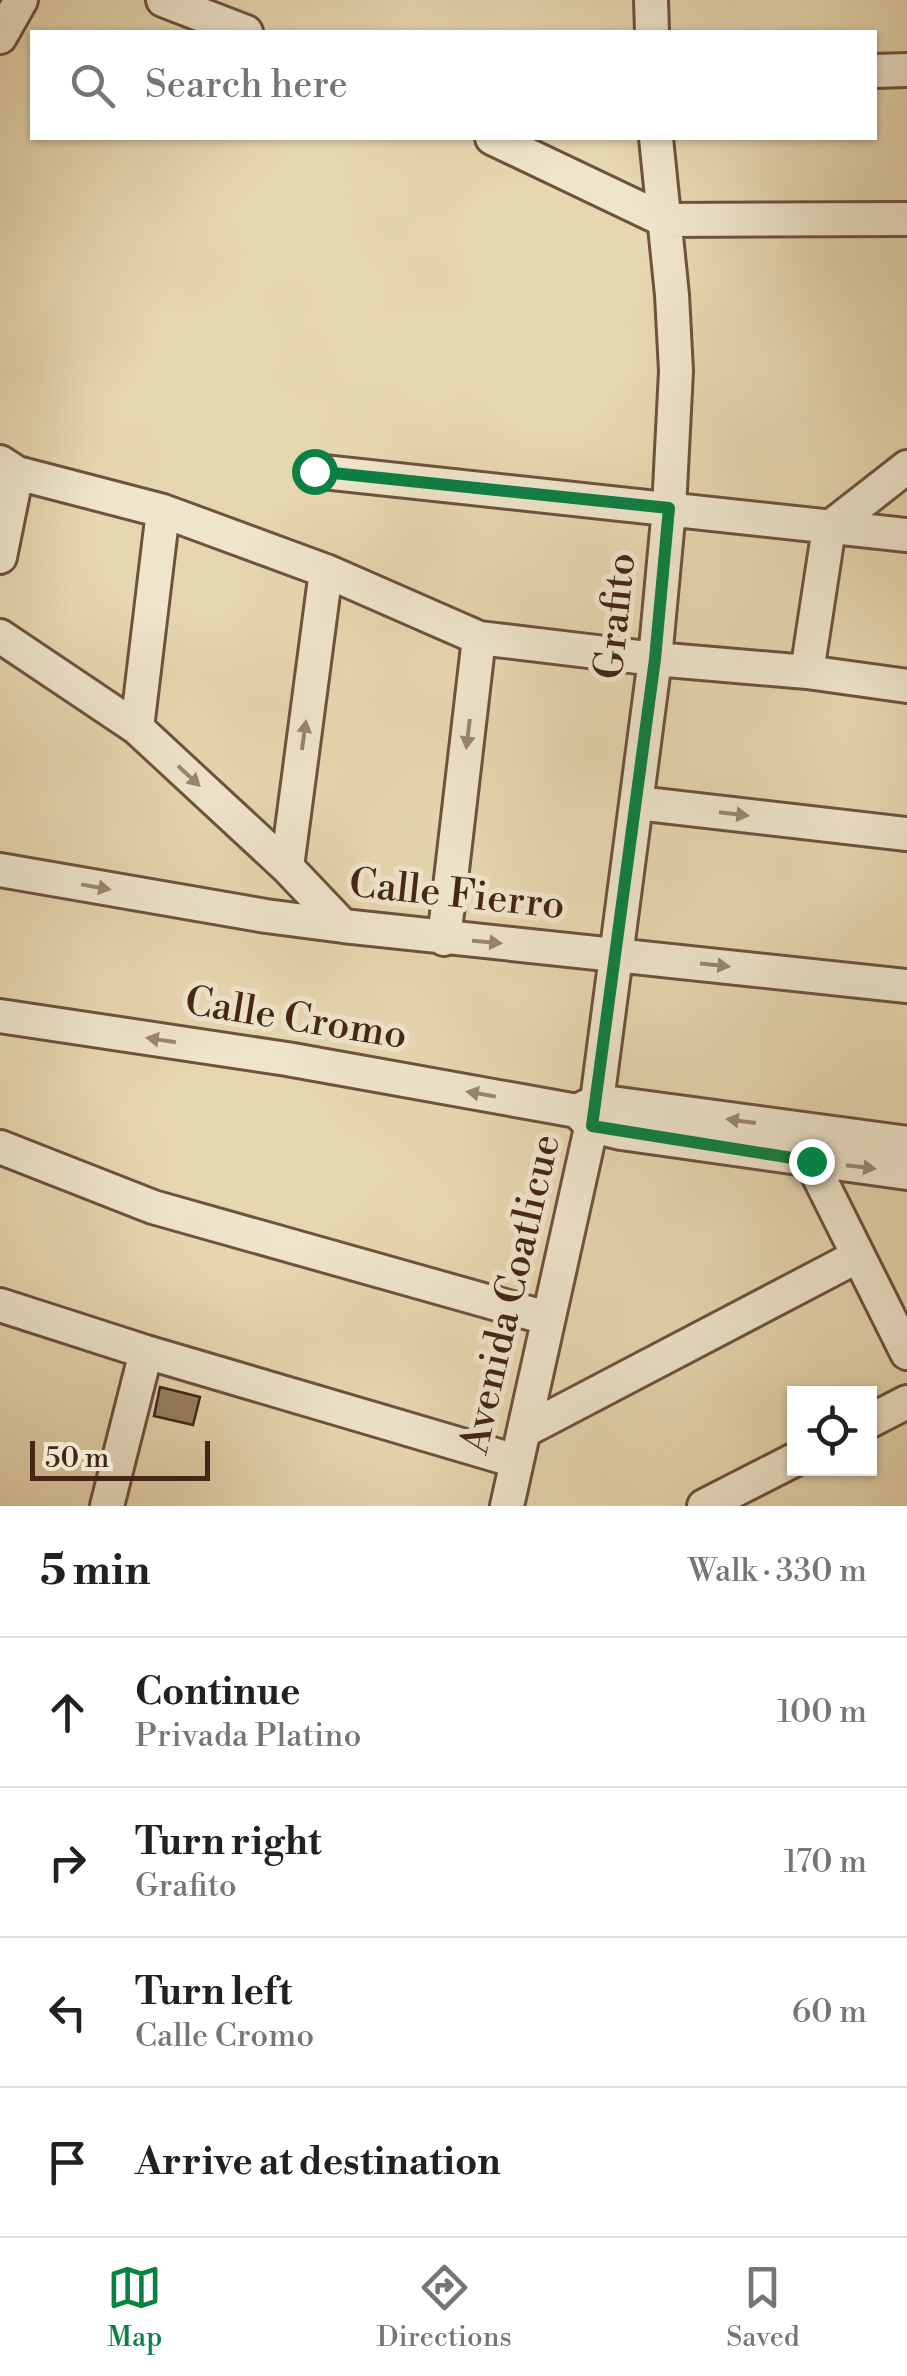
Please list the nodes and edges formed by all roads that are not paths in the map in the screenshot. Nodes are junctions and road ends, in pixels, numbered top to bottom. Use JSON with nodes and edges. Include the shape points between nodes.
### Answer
{"nodes":[{"id":1,"x":21,"y":0,"type":"edge"},
{"id":2,"x":163,"y":0,"type":"edge"},
{"id":3,"x":652,"y":0,"type":"edge"},
{"id":4,"x":241,"y":30,"type":"edge"},
{"id":5,"x":652,"y":30,"type":"edge"},
{"id":6,"x":0,"y":36,"type":"edge"},
{"id":7,"x":877,"y":70,"type":"edge"},
{"id":8,"x":907,"y":70,"type":"edge"},
{"id":9,"x":496,"y":140,"type":"edge"},
{"id":10,"x":656,"y":140,"type":"edge"},
{"id":11,"x":907,"y":219,"type":"edge"},
{"id":12,"x":664,"y":220,"type":"junction"},
{"id":13,"x":907,"y":467,"type":"edge"},
{"id":14,"x":9,"y":468,"type":"edge"},
{"id":15,"x":314,"y":471,"type":"dead end"},
{"id":16,"x":669,"y":508,"type":"junction"},
{"id":17,"x":163,"y":511,"type":"junction"},
{"id":18,"x":829,"y":528,"type":"junction"},
{"id":19,"x":907,"y":535,"type":"edge"},
{"id":20,"x":0,"y":556,"type":"edge"},
{"id":21,"x":326,"y":570,"type":"junction"},
{"id":22,"x":480,"y":638,"type":"junction"},
{"id":23,"x":9,"y":647,"type":"edge"},
{"id":24,"x":655,"y":659,"type":"junction"},
{"id":25,"x":806,"y":672,"type":"junction"},
{"id":26,"x":907,"y":686,"type":"edge"},
{"id":27,"x":137,"y":728,"type":"junction"},
{"id":28,"x":637,"y":803,"type":"junction"},
{"id":29,"x":907,"y":834,"type":"edge"},
{"id":30,"x":287,"y":866,"type":"junction"},
{"id":31,"x":0,"y":870,"type":"edge"},
{"id":32,"x":343,"y":926,"type":"junction"},
{"id":33,"x":444,"y":938,"type":"junction"},
{"id":34,"x":618,"y":954,"type":"junction"},
{"id":35,"x":907,"y":986,"type":"edge"},
{"id":36,"x":2,"y":1011,"type":"edge"},
{"id":37,"x":589,"y":1113,"type":"junction"},
{"id":38,"x":907,"y":1143,"type":"edge"},
{"id":39,"x":0,"y":1146,"type":"edge"},
{"id":40,"x":811,"y":1161,"type":"junction"},
{"id":41,"x":907,"y":1173,"type":"edge"},
{"id":42,"x":858,"y":1256,"type":"junction"},
{"id":43,"x":0,"y":1305,"type":"edge"},
{"id":44,"x":548,"y":1318,"type":"junction"},
{"id":45,"x":146,"y":1352,"type":"junction"},
{"id":46,"x":907,"y":1353,"type":"edge"},
{"id":47,"x":907,"y":1402,"type":"edge"},
{"id":48,"x":877,"y":1417,"type":"edge"},
{"id":49,"x":520,"y":1446,"type":"junction"},
{"id":50,"x":787,"y":1464,"type":"edge"},
{"id":51,"x":110,"y":1505,"type":"edge"},
{"id":52,"x":507,"y":1506,"type":"edge"},
{"id":53,"x":704,"y":1506,"type":"edge"}],
"edges":[{"from":1,"to":6,"type":"street"},
{"from":2,"to":4,"type":"street"},
{"from":3,"to":5,"type":"street"},
{"from":7,"to":8,"type":"street"},
{"from":9,"to":12,"type":"street"},
{"from":10,"to":12,"type":"street","name":"Grafito"},
{"from":11,"to":12,"type":"street"},
{"from":12,"to":16,"type":"street","name":"Grafito","via":[[676,371]]},
{"from":13,"to":18,"type":"street"},
{"from":14,"to":17,"type":"street"},
{"from":14,"to":20,"type":"street"},
{"from":15,"to":16,"type":"street"},
{"from":16,"to":18,"type":"street"},
{"from":16,"to":24,"type":"street","name":"Grafito"},
{"from":17,"to":21,"type":"street"},
{"from":17,"to":27,"type":"street"},
{"from":18,"to":19,"type":"street"},
{"from":18,"to":25,"type":"street"},
{"from":21,"to":22,"type":"street"},
{"from":30,"to":21,"type":"street","one_way":true},
{"from":22,"to":24,"type":"street"},
{"from":22,"to":33,"type":"street","one_way":true},
{"from":23,"to":27,"type":"street"},
{"from":24,"to":25,"type":"street"},
{"from":24,"to":28,"type":"street","name":"Grafito"},
{"from":25,"to":26,"type":"street"},
{"from":27,"to":30,"type":"street","one_way":true},
{"from":28,"to":29,"type":"street","one_way":true},
{"from":28,"to":34,"type":"street","name":"Grafito"},
{"from":30,"to":32,"type":"street"},
{"from":31,"to":32,"type":"street","name":"Calle Fierro","one_way":true},
{"from":32,"to":33,"type":"street","name":"Calle Fierro"},
{"from":33,"to":34,"type":"street","name":"Calle Fierro","one_way":true},
{"from":34,"to":35,"type":"street","name":"Calle Fierro","one_way":true},
{"from":34,"to":37,"type":"street","name":"Grafito"},
{"from":37,"to":36,"type":"street","name":"Calle Cromo","one_way":true},
{"from":38,"to":37,"type":"street","name":"Calle Cromo","one_way":true},
{"from":37,"to":40,"type":"street","name":"Calle Cromo"},
{"from":37,"to":44,"type":"street","name":"Avenida Coatlicue"},
{"from":39,"to":44,"type":"street","via":[[153,1207]]},
{"from":40,"to":41,"type":"street","name":"Calle Cromo","one_way":true},
{"from":40,"to":42,"type":"street"},
{"from":42,"to":46,"type":"street"},
{"from":42,"to":49,"type":"street"},
{"from":43,"to":45,"type":"street"},
{"from":44,"to":49,"type":"street","name":"Avenida Coatlicue"},
{"from":45,"to":49,"type":"street"},
{"from":45,"to":51,"type":"street"},
{"from":47,"to":48,"type":"street"},
{"from":49,"to":52,"type":"street","name":"Avenida Coatlicue"},
{"from":50,"to":53,"type":"street"}]}
